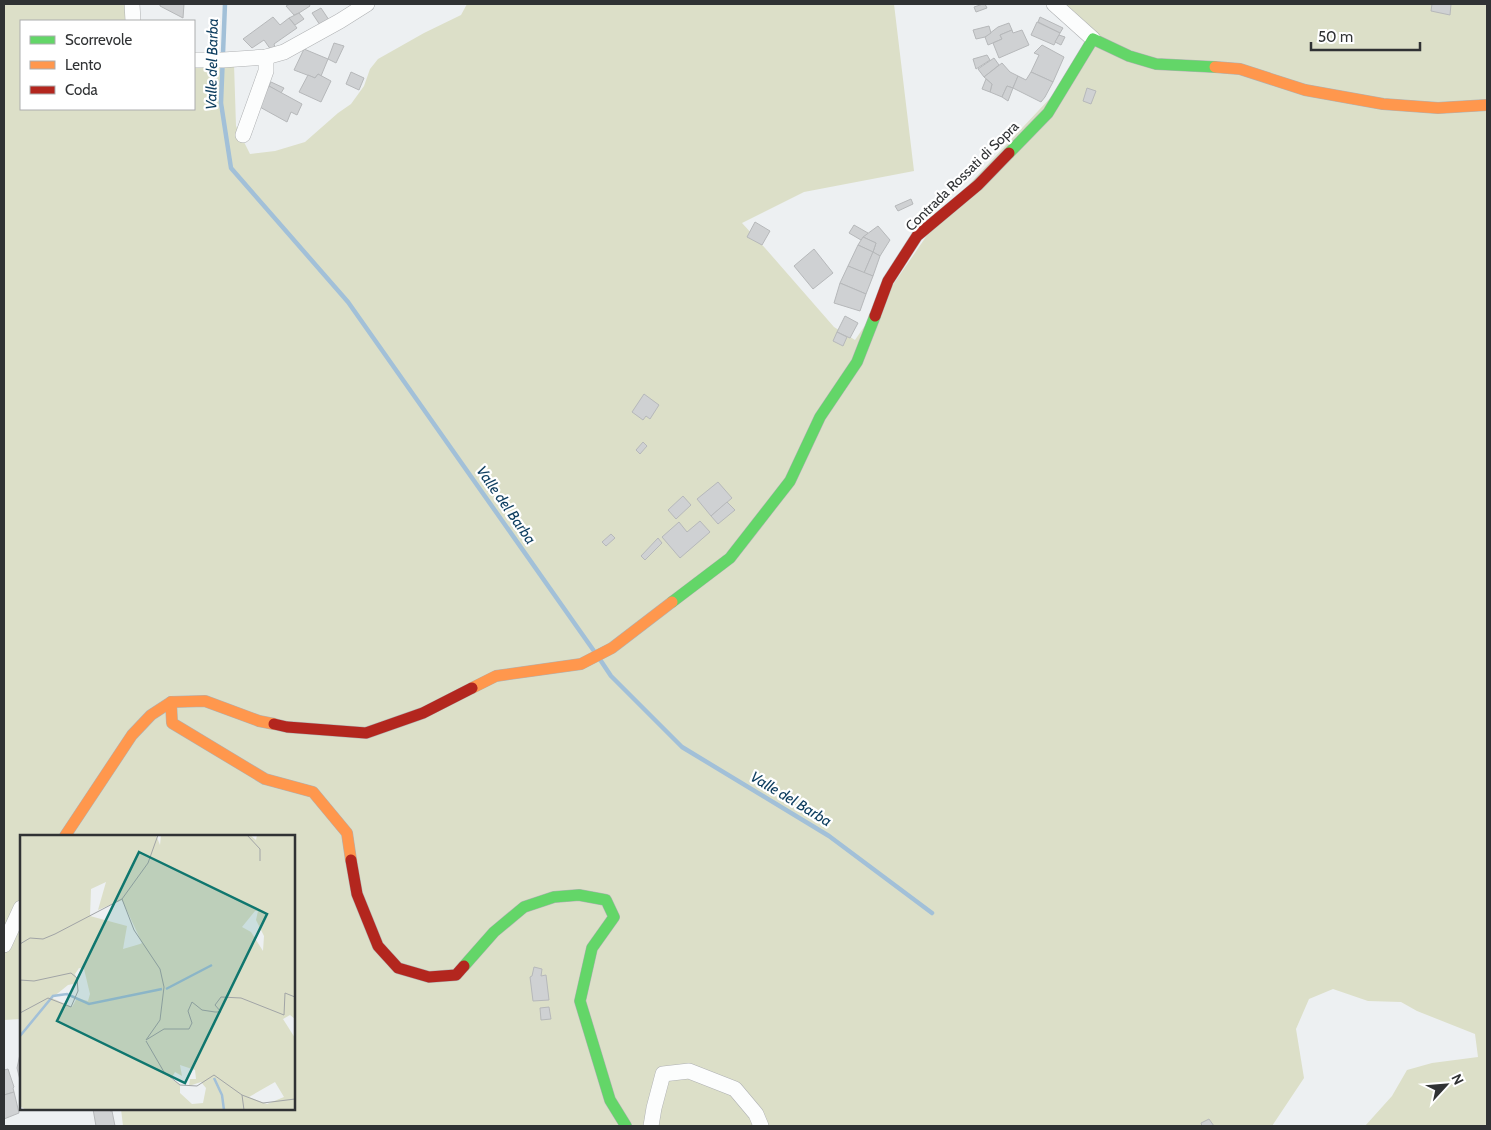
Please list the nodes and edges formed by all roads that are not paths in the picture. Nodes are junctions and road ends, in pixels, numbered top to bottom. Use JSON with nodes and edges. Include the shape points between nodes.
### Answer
{"nodes":[{"id":1,"x":132,"y":4,"type":"edge"},
{"id":2,"x":1054,"y":4,"type":"edge"},
{"id":3,"x":366,"y":5,"type":"edge"},
{"id":4,"x":133,"y":20,"type":"edge"},
{"id":5,"x":1093,"y":39,"type":"junction"},
{"id":6,"x":266,"y":57,"type":"junction"},
{"id":7,"x":195,"y":60,"type":"edge"},
{"id":8,"x":1487,"y":105,"type":"edge"},
{"id":9,"x":244,"y":135,"type":"dead end"},
{"id":10,"x":171,"y":702,"type":"junction"},
{"id":11,"x":66,"y":835,"type":"edge"},
{"id":12,"x":20,"y":910,"type":"edge"},
{"id":13,"x":4,"y":944,"type":"edge"},
{"id":14,"x":626,"y":1126,"type":"edge"},
{"id":15,"x":651,"y":1126,"type":"edge"},
{"id":16,"x":761,"y":1126,"type":"edge"}],
"edges":[{"from":1,"to":4,"type":"street"},
{"from":2,"to":5,"type":"street"},
{"from":3,"to":6,"type":"street","via":[[284,52]]},
{"from":5,"to":8,"type":"street","via":[[1128,56],[1156,64],[1240,70],[1305,90],[1383,104],[1438,108]]},
{"from":5,"to":10,"type":"street","name":"Contrada Rossati di Sopra","via":[[1048,113],[978,185],[917,236],[888,281],[857,362],[820,417],[790,480],[730,558],[612,648],[581,664],[496,676],[423,713],[366,733],[287,727],[259,721],[205,701]]},
{"from":6,"to":7,"type":"street"},
{"from":6,"to":9,"type":"street","via":[[266,72]]},
{"from":10,"to":11,"type":"street","via":[[150,715],[132,735]]},
{"from":10,"to":14,"type":"street","via":[[172,723],[200,741],[265,779],[314,792],[347,833],[357,894],[378,946],[398,968],[428,977],[456,975],[494,932],[524,907],[579,895],[606,900],[614,917],[592,948],[580,1001],[610,1100]]},
{"from":12,"to":13,"type":"street"},
{"from":15,"to":16,"type":"street","via":[[662,1074],[690,1071],[735,1089],[756,1114]]}]}
